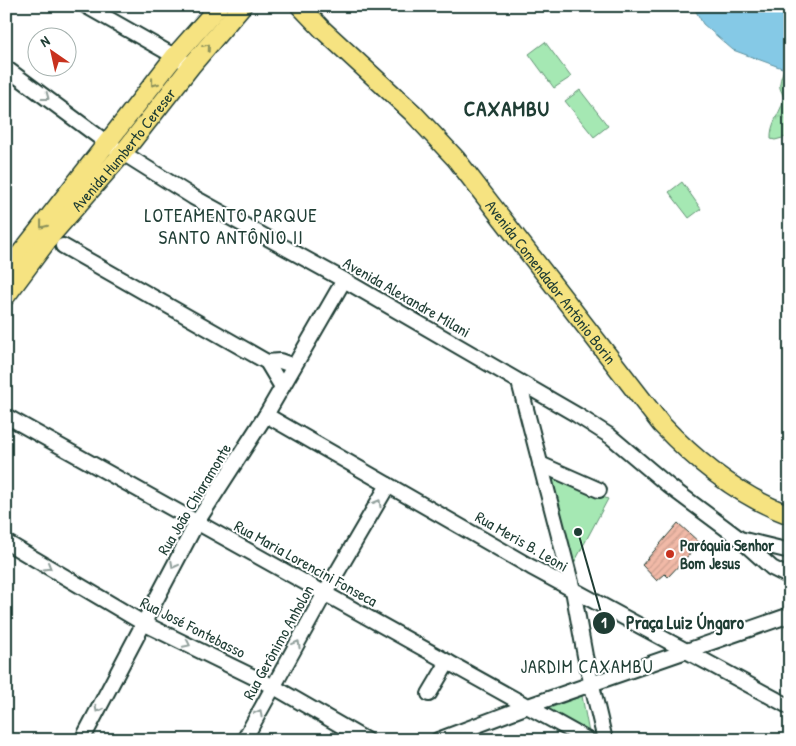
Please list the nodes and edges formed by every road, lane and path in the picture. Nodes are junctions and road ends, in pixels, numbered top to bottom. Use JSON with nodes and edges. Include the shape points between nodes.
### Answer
{"nodes":[{"id":1,"x":86,"y":6,"type":"edge"},
{"id":2,"x":219,"y":6,"type":"edge"},
{"id":3,"x":242,"y":6,"type":"edge"},
{"id":4,"x":290,"y":6,"type":"edge"},
{"id":5,"x":300,"y":6,"type":"edge"},
{"id":6,"x":323,"y":30,"type":"junction"},
{"id":7,"x":175,"y":56,"type":"junction"},
{"id":8,"x":191,"y":66,"type":"junction"},
{"id":9,"x":6,"y":68,"type":"edge"},
{"id":10,"x":107,"y":144,"type":"junction"},
{"id":11,"x":122,"y":154,"type":"junction"},
{"id":12,"x":63,"y":246,"type":"dead end"},
{"id":13,"x":6,"y":272,"type":"edge"},
{"id":14,"x":344,"y":280,"type":"junction"},
{"id":15,"x":6,"y":296,"type":"edge"},
{"id":16,"x":267,"y":362,"type":"junction"},
{"id":17,"x":294,"y":366,"type":"junction"},
{"id":18,"x":519,"y":382,"type":"junction"},
{"id":19,"x":282,"y":387,"type":"junction"},
{"id":20,"x":6,"y":416,"type":"edge"},
{"id":21,"x":266,"y":416,"type":"junction"},
{"id":22,"x":540,"y":464,"type":"junction"},
{"id":23,"x":388,"y":485,"type":"junction"},
{"id":24,"x":599,"y":490,"type":"dead end"},
{"id":25,"x":790,"y":515,"type":"edge"},
{"id":26,"x":197,"y":522,"type":"junction"},
{"id":27,"x":740,"y":539,"type":"junction"},
{"id":28,"x":6,"y":542,"type":"edge"},
{"id":29,"x":790,"y":551,"type":"edge"},
{"id":30,"x":790,"y":577,"type":"edge"},
{"id":31,"x":573,"y":590,"type":"junction"},
{"id":32,"x":325,"y":593,"type":"junction"},
{"id":33,"x":790,"y":615,"type":"edge"},
{"id":34,"x":143,"y":623,"type":"junction"},
{"id":35,"x":687,"y":652,"type":"junction"},
{"id":36,"x":448,"y":662,"type":"junction"},
{"id":37,"x":592,"y":685,"type":"junction"},
{"id":38,"x":274,"y":687,"type":"junction"},
{"id":39,"x":429,"y":694,"type":"dead end"},
{"id":40,"x":528,"y":706,"type":"junction"},
{"id":41,"x":790,"y":707,"type":"edge"},
{"id":42,"x":82,"y":740,"type":"edge"},
{"id":43,"x":244,"y":740,"type":"edge"},
{"id":44,"x":366,"y":740,"type":"edge"},
{"id":45,"x":438,"y":740,"type":"edge"},
{"id":46,"x":588,"y":740,"type":"edge"},
{"id":47,"x":605,"y":740,"type":"edge"}],
"edges":[{"from":1,"to":7,"type":"street"},
{"from":2,"to":7,"type":"main road","name":"Avenida Humberto Cereser"},
{"from":8,"to":3,"type":"main road","name":"Avenida Humberto Cereser","one_way":true},
{"from":4,"to":6,"type":"main road","name":"Avenida Comendador Antônio Borin"},
{"from":5,"to":6,"type":"main road","name":"Avenida Comendador Antônio Borin"},
{"from":6,"to":25,"type":"main road","name":"Avenida Comendador Antônio Borin","via":[[456,159],[679,443],[736,488],[766,506]]},
{"from":7,"to":8,"type":"street"},
{"from":7,"to":10,"type":"main road","name":"Avenida Humberto Cereser","one_way":true},
{"from":8,"to":11,"type":"main road","name":"Avenida Humberto Cereser"},
{"from":9,"to":10,"type":"street","name":"Avenida Alexandre Milani","one_way":true},
{"from":10,"to":11,"type":"street","name":"Avenida Alexandre Milani"},
{"from":10,"to":13,"type":"main road","name":"Avenida Humberto Cereser","one_way":true},
{"from":11,"to":14,"type":"street","name":"Avenida Alexandre Milani"},
{"from":11,"to":15,"type":"main road","name":"Avenida Humberto Cereser","via":[[53,234]]},
{"from":12,"to":16,"type":"street"},
{"from":14,"to":17,"type":"street","name":"Rua João Chiaramonte"},
{"from":14,"to":18,"type":"street","name":"Avenida Alexandre Milani"},
{"from":16,"to":17,"type":"street","via":[[280,361]]},
{"from":16,"to":19,"type":"street"},
{"from":17,"to":19,"type":"street","name":"Rua João Chiaramonte"},
{"from":18,"to":22,"type":"street"},
{"from":18,"to":27,"type":"street","name":"Avenida Alexandre Milani","via":[[610,436],[669,486]]},
{"from":19,"to":21,"type":"street","name":"Rua João Chiaramonte"},
{"from":20,"to":26,"type":"street","name":"Rua Maria Lorencini Fonseca"},
{"from":21,"to":23,"type":"street","name":"Rua Meris B. Leoni"},
{"from":21,"to":26,"type":"street","name":"Rua João Chiaramonte"},
{"from":22,"to":24,"type":"street"},
{"from":22,"to":31,"type":"street"},
{"from":23,"to":31,"type":"street","name":"Rua Meris B. Leoni"},
{"from":32,"to":23,"type":"street","name":"Rua Gerônimo Anholon","one_way":true},
{"from":26,"to":32,"type":"street","name":"Rua Maria Lorencini Fonseca"},
{"from":26,"to":34,"type":"street","name":"Rua João Chiaramonte","one_way":true},
{"from":27,"to":29,"type":"street","name":"Avenida Alexandre Milani"},
{"from":27,"to":30,"type":"street","via":[[772,568]]},
{"from":28,"to":34,"type":"street","name":"Rua José Fontebasso","one_way":true},
{"from":31,"to":35,"type":"street","name":"Rua Meris B. Leoni"},
{"from":31,"to":37,"type":"street"},
{"from":32,"to":36,"type":"street","name":"Rua Maria Lorencini Fonseca"},
{"from":38,"to":32,"type":"street","name":"Rua Gerônimo Anholon","one_way":true},
{"from":33,"to":35,"type":"street"},
{"from":34,"to":38,"type":"street","name":"Rua José Fontebasso","one_way":true},
{"from":34,"to":42,"type":"street","name":"Rua João Chiaramonte","one_way":true},
{"from":35,"to":37,"type":"street"},
{"from":35,"to":41,"type":"street","name":"Rua Meris B. Leoni"},
{"from":36,"to":39,"type":"street"},
{"from":36,"to":40,"type":"street","name":"Rua Maria Lorencini Fonseca"},
{"from":37,"to":40,"type":"street"},
{"from":37,"to":47,"type":"street"},
{"from":43,"to":38,"type":"street","name":"Rua Gerônimo Anholon","one_way":true},
{"from":38,"to":44,"type":"street","name":"Rua José Fontebasso"},
{"from":40,"to":45,"type":"street"},
{"from":40,"to":46,"type":"street","name":"Rua Maria Lorencini Fonseca"}]}
